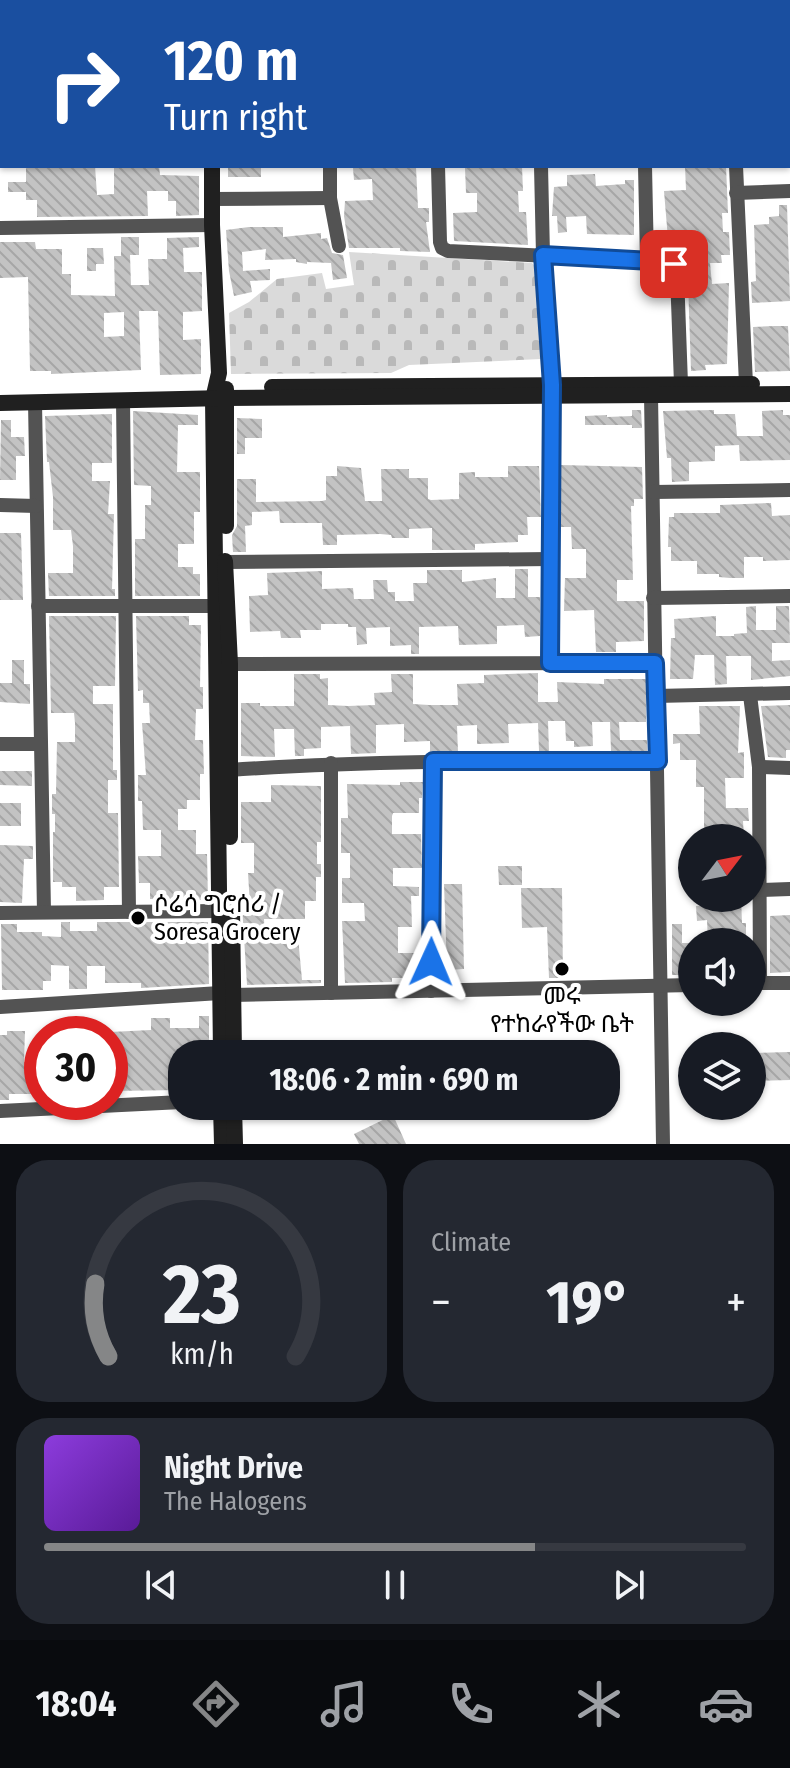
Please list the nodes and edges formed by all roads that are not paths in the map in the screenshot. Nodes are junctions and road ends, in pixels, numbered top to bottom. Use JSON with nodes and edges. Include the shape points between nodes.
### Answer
{"nodes":[{"id":1,"x":212,"y":168,"type":"edge"},
{"id":2,"x":330,"y":168,"type":"edge"},
{"id":3,"x":438,"y":168,"type":"edge"},
{"id":4,"x":541,"y":168,"type":"edge"},
{"id":5,"x":645,"y":168,"type":"edge"},
{"id":6,"x":736,"y":168,"type":"edge"},
{"id":7,"x":790,"y":191,"type":"edge"},
{"id":8,"x":736,"y":193,"type":"junction"},
{"id":9,"x":330,"y":198,"type":"junction"},
{"id":10,"x":212,"y":199,"type":"junction"},
{"id":11,"x":212,"y":225,"type":"junction"},
{"id":12,"x":0,"y":228,"type":"edge"},
{"id":13,"x":339,"y":246,"type":"dead end"},
{"id":14,"x":543,"y":255,"type":"junction"},
{"id":15,"x":647,"y":261,"type":"junction"},
{"id":16,"x":681,"y":384,"type":"junction"},
{"id":17,"x":746,"y":384,"type":"junction"},
{"id":18,"x":790,"y":384,"type":"edge"},
{"id":19,"x":220,"y":389,"type":"junction"},
{"id":20,"x":0,"y":392,"type":"edge"},
{"id":21,"x":551,"y":392,"type":"junction"},
{"id":22,"x":790,"y":394,"type":"edge"},
{"id":23,"x":651,"y":395,"type":"junction"},
{"id":24,"x":123,"y":400,"type":"junction"},
{"id":25,"x":35,"y":402,"type":"junction"},
{"id":26,"x":0,"y":403,"type":"edge"},
{"id":27,"x":790,"y":490,"type":"edge"},
{"id":28,"x":653,"y":492,"type":"junction"},
{"id":29,"x":0,"y":505,"type":"edge"},
{"id":30,"x":36,"y":506,"type":"junction"},
{"id":31,"x":550,"y":559,"type":"junction"},
{"id":32,"x":225,"y":562,"type":"junction"},
{"id":33,"x":790,"y":596,"type":"edge"},
{"id":34,"x":653,"y":598,"type":"junction"},
{"id":35,"x":125,"y":605,"type":"junction"},
{"id":36,"x":38,"y":606,"type":"junction"},
{"id":37,"x":215,"y":606,"type":"junction"},
{"id":38,"x":550,"y":663,"type":"junction"},
{"id":39,"x":655,"y":663,"type":"junction"},
{"id":40,"x":223,"y":664,"type":"junction"},
{"id":41,"x":790,"y":693,"type":"edge"},
{"id":42,"x":750,"y":695,"type":"junction"},
{"id":43,"x":656,"y":696,"type":"junction"},
{"id":44,"x":0,"y":744,"type":"edge"},
{"id":45,"x":40,"y":744,"type":"junction"},
{"id":46,"x":433,"y":761,"type":"junction"},
{"id":47,"x":658,"y":761,"type":"junction"},
{"id":48,"x":331,"y":763,"type":"junction"},
{"id":49,"x":759,"y":767,"type":"junction"},
{"id":50,"x":790,"y":768,"type":"edge"},
{"id":51,"x":230,"y":770,"type":"junction"},
{"id":52,"x":759,"y":824,"type":"edge"},
{"id":53,"x":790,"y":889,"type":"edge"},
{"id":54,"x":766,"y":890,"type":"edge"},
{"id":55,"x":221,"y":911,"type":"junction"},
{"id":56,"x":44,"y":912,"type":"junction"},
{"id":57,"x":129,"y":912,"type":"junction"},
{"id":58,"x":0,"y":913,"type":"edge"},
{"id":59,"x":766,"y":983,"type":"edge"},
{"id":60,"x":790,"y":983,"type":"edge"},
{"id":61,"x":678,"y":985,"type":"edge"},
{"id":62,"x":658,"y":986,"type":"junction"},
{"id":63,"x":431,"y":991,"type":"junction"},
{"id":64,"x":331,"y":993,"type":"junction"},
{"id":65,"x":227,"y":994,"type":"junction"},
{"id":66,"x":0,"y":1007,"type":"edge"},
{"id":67,"x":222,"y":1040,"type":"edge"},
{"id":68,"x":232,"y":1040,"type":"edge"},
{"id":69,"x":168,"y":1103,"type":"edge"},
{"id":70,"x":0,"y":1111,"type":"edge"},
{"id":71,"x":221,"y":1120,"type":"edge"},
{"id":72,"x":234,"y":1120,"type":"edge"},
{"id":73,"x":222,"y":1144,"type":"edge"},
{"id":74,"x":235,"y":1144,"type":"edge"},
{"id":75,"x":663,"y":1144,"type":"edge"}],
"edges":[{"from":1,"to":10,"type":"street"},
{"from":2,"to":9,"type":"street"},
{"from":3,"to":14,"type":"street","via":[[444,250]]},
{"from":4,"to":14,"type":"street"},
{"from":5,"to":15,"type":"street"},
{"from":6,"to":8,"type":"street"},
{"from":7,"to":8,"type":"street"},
{"from":8,"to":17,"type":"street"},
{"from":9,"to":10,"type":"street"},
{"from":9,"to":13,"type":"street"},
{"from":10,"to":11,"type":"street"},
{"from":11,"to":12,"type":"street"},
{"from":11,"to":19,"type":"street"},
{"from":14,"to":15,"type":"street"},
{"from":14,"to":21,"type":"street"},
{"from":15,"to":16,"type":"street","via":[[676,267]]},
{"from":16,"to":17,"type":"street"},
{"from":16,"to":21,"type":"street"},
{"from":17,"to":18,"type":"street"},
{"from":19,"to":20,"type":"street"},
{"from":19,"to":21,"type":"street"},
{"from":19,"to":24,"type":"street"},
{"from":19,"to":32,"type":"street"},
{"from":19,"to":37,"type":"street"},
{"from":21,"to":23,"type":"street"},
{"from":21,"to":31,"type":"street"},
{"from":22,"to":23,"type":"street"},
{"from":23,"to":28,"type":"street"},
{"from":24,"to":25,"type":"street"},
{"from":24,"to":35,"type":"street"},
{"from":25,"to":26,"type":"street"},
{"from":25,"to":30,"type":"street"},
{"from":27,"to":28,"type":"street"},
{"from":28,"to":34,"type":"street"},
{"from":29,"to":30,"type":"street"},
{"from":30,"to":36,"type":"street"},
{"from":31,"to":32,"type":"street"},
{"from":31,"to":38,"type":"street"},
{"from":32,"to":40,"type":"street"},
{"from":33,"to":34,"type":"street"},
{"from":34,"to":39,"type":"street"},
{"from":35,"to":36,"type":"street"},
{"from":35,"to":37,"type":"street"},
{"from":35,"to":57,"type":"street"},
{"from":36,"to":45,"type":"street"},
{"from":37,"to":40,"type":"street"},
{"from":38,"to":39,"type":"street"},
{"from":38,"to":40,"type":"street"},
{"from":39,"to":43,"type":"street"},
{"from":40,"to":51,"type":"street"},
{"from":40,"to":55,"type":"street"},
{"from":41,"to":42,"type":"street"},
{"from":42,"to":43,"type":"street"},
{"from":42,"to":49,"type":"street"},
{"from":43,"to":47,"type":"street"},
{"from":44,"to":45,"type":"street"},
{"from":45,"to":56,"type":"street"},
{"from":46,"to":47,"type":"street"},
{"from":46,"to":48,"type":"street"},
{"from":46,"to":63,"type":"street"},
{"from":47,"to":62,"type":"street"},
{"from":48,"to":51,"type":"street"},
{"from":48,"to":64,"type":"street"},
{"from":49,"to":50,"type":"street"},
{"from":49,"to":52,"type":"street"},
{"from":51,"to":65,"type":"street"},
{"from":53,"to":54,"type":"street"},
{"from":55,"to":57,"type":"street"},
{"from":55,"to":65,"type":"street"},
{"from":56,"to":57,"type":"street"},
{"from":56,"to":58,"type":"street"},
{"from":59,"to":60,"type":"street"},
{"from":61,"to":62,"type":"street"},
{"from":62,"to":63,"type":"street"},
{"from":62,"to":75,"type":"street"},
{"from":63,"to":64,"type":"street"},
{"from":64,"to":65,"type":"street"},
{"from":65,"to":66,"type":"street"},
{"from":65,"to":67,"type":"street"},
{"from":65,"to":68,"type":"street"},
{"from":69,"to":70,"type":"street"},
{"from":71,"to":73,"type":"street"},
{"from":72,"to":74,"type":"street"}]}
